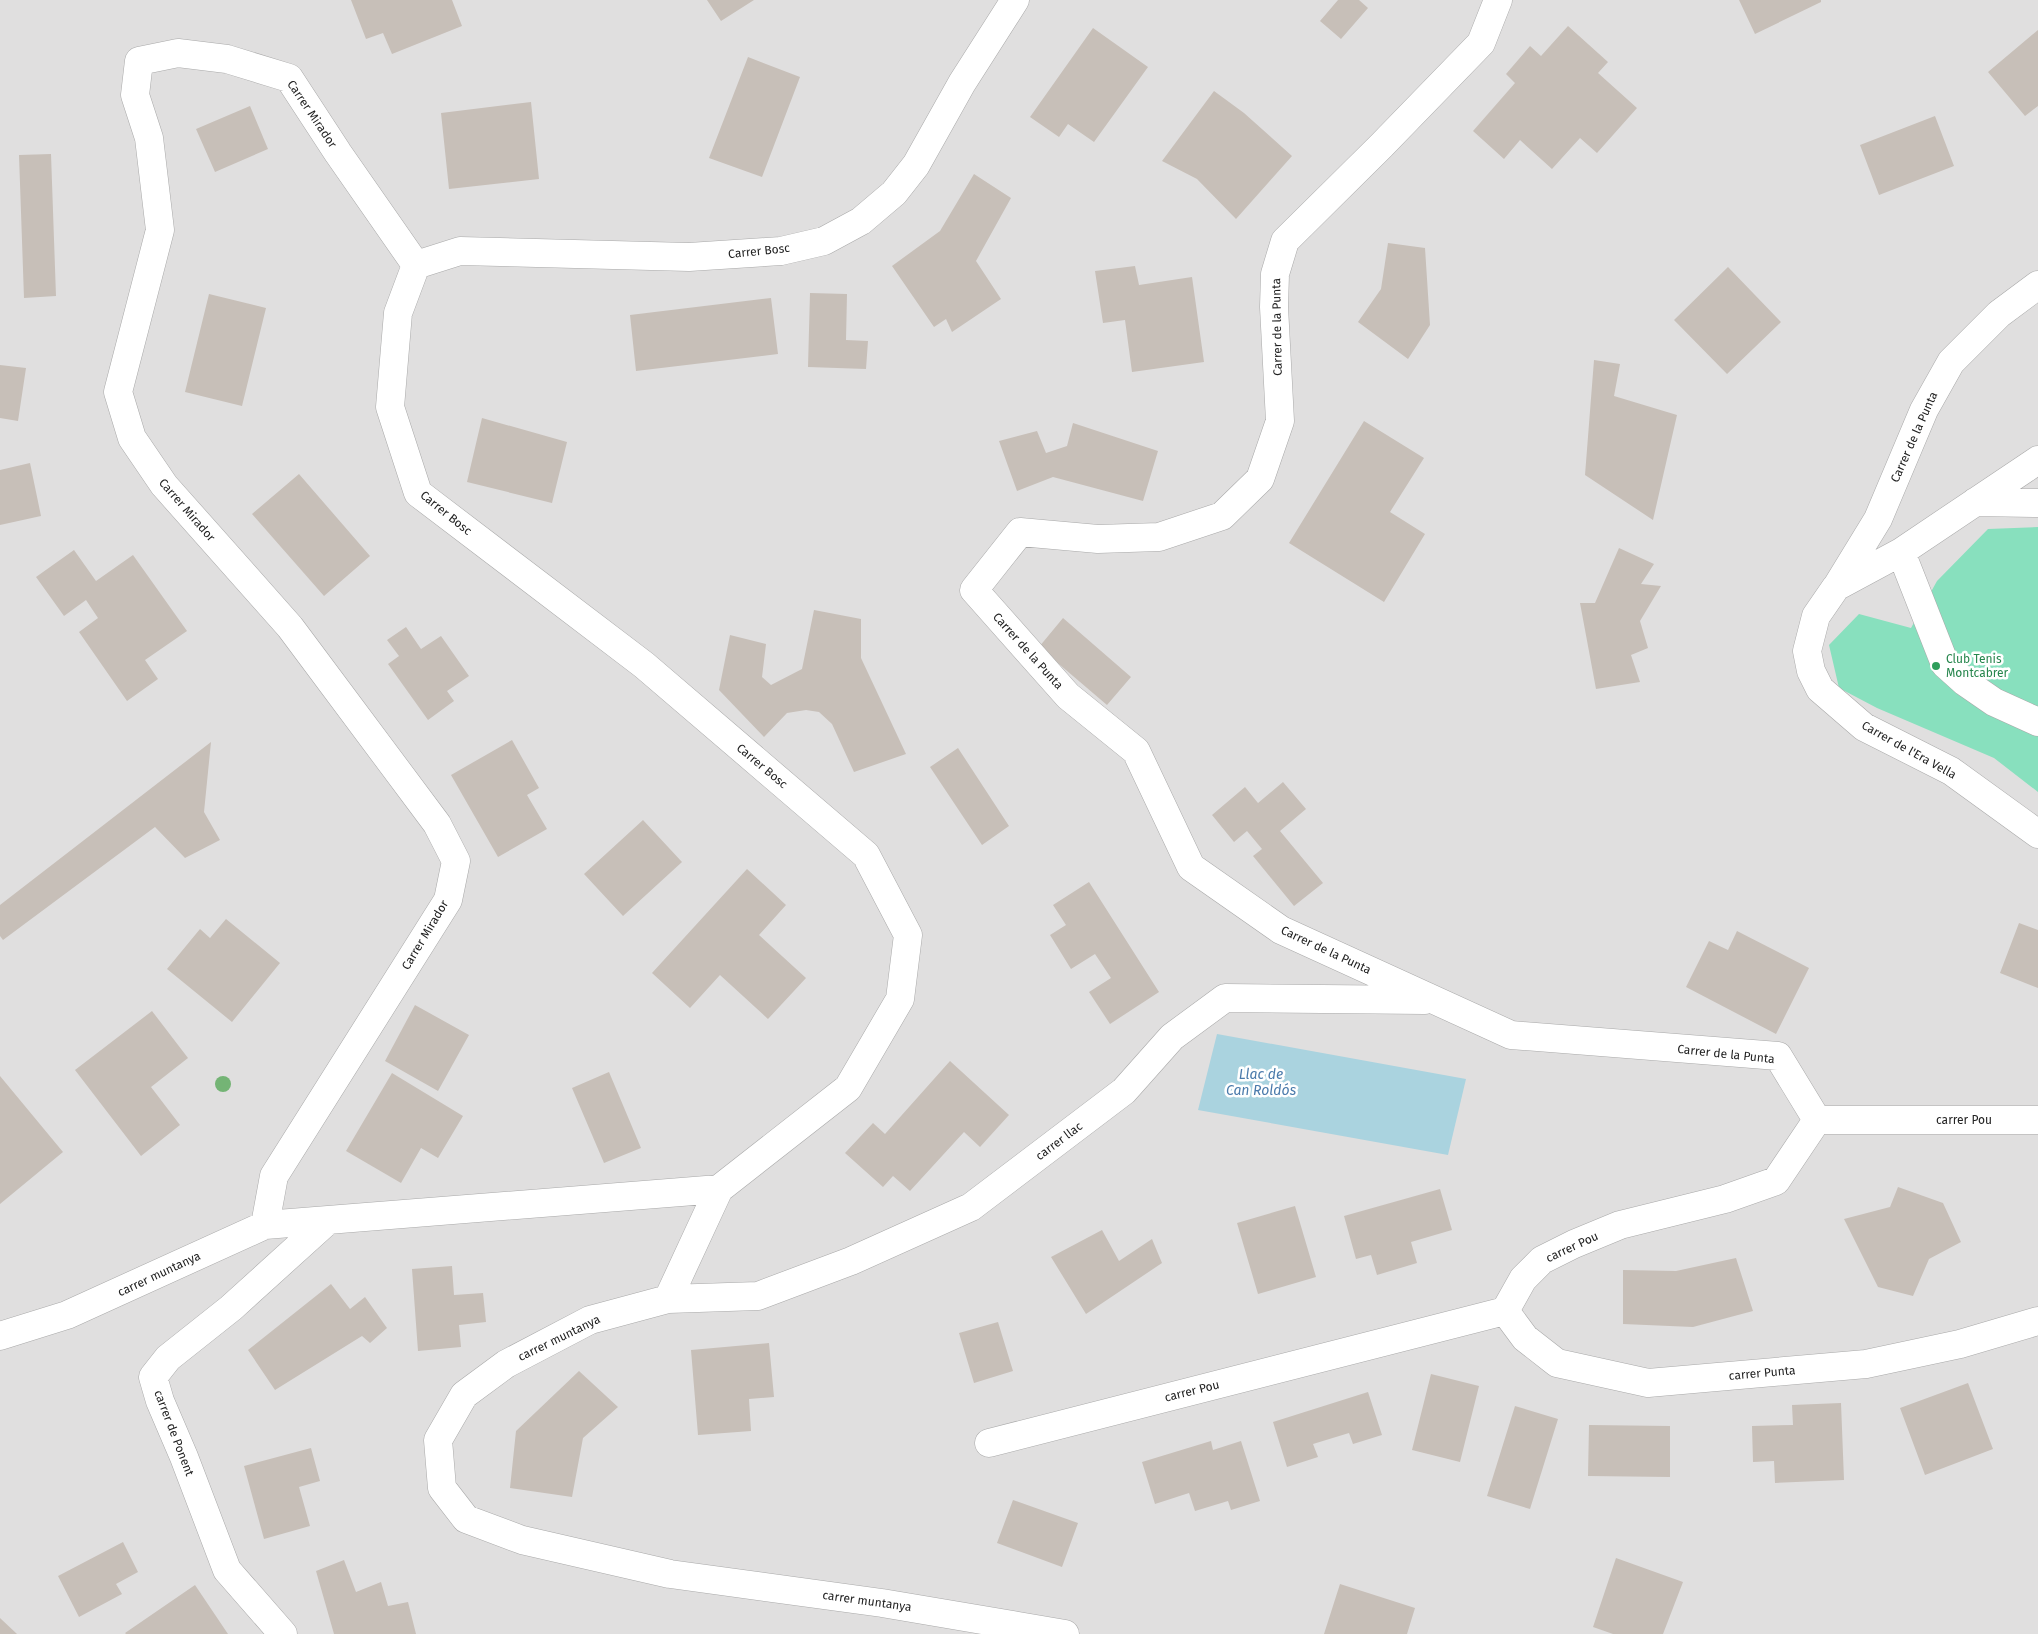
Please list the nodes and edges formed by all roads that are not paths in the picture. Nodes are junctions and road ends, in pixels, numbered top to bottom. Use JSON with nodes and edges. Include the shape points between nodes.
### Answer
{"nodes":[{"id":1,"x":1015,"y":0,"type":"edge"},
{"id":2,"x":1498,"y":0,"type":"edge"},
{"id":3,"x":416,"y":265,"type":"junction"},
{"id":4,"x":2038,"y":285,"type":"edge"},
{"id":5,"x":2038,"y":460,"type":"edge"},
{"id":6,"x":1975,"y":502,"type":"junction"},
{"id":7,"x":2038,"y":503,"type":"edge"},
{"id":8,"x":1901,"y":552,"type":"junction"},
{"id":9,"x":1836,"y":587,"type":"junction"},
{"id":10,"x":1816,"y":616,"type":"joint"},
{"id":11,"x":2038,"y":722,"type":"edge"},
{"id":12,"x":2038,"y":834,"type":"edge"},
{"id":13,"x":1435,"y":1000,"type":"junction"},
{"id":14,"x":1817,"y":1120,"type":"junction"},
{"id":15,"x":2038,"y":1120,"type":"edge"},
{"id":16,"x":719,"y":1189,"type":"junction"},
{"id":17,"x":326,"y":1222,"type":"junction"},
{"id":18,"x":265,"y":1225,"type":"junction"},
{"id":19,"x":668,"y":1299,"type":"junction"},
{"id":20,"x":1505,"y":1311,"type":"junction"},
{"id":21,"x":2038,"y":1321,"type":"edge"},
{"id":22,"x":0,"y":1336,"type":"edge"},
{"id":23,"x":989,"y":1443,"type":"dead end"},
{"id":24,"x":283,"y":1634,"type":"edge"},
{"id":25,"x":1065,"y":1634,"type":"edge"}],
"edges":[{"from":1,"to":3,"type":"street","name":"Carrer Bosc","via":[[962,83],[916,165],[894,193],[861,221],[824,241],[781,251],[689,257],[460,251]]},
{"from":2,"to":13,"type":"street","name":"Carrer de la Punta","via":[[1481,43],[1285,242],[1275,274],[1274,307],[1280,421],[1260,478],[1222,516],[1159,537],[1098,540],[1020,532],[974,590],[1068,696],[1136,752],[1191,867],[1281,930]]},
{"from":3,"to":16,"type":"street","name":"Carrer Bosc","via":[[398,313],[390,407],[418,493],[644,665],[866,854],[908,935],[900,999],[848,1088]]},
{"from":3,"to":18,"type":"street","name":"Carrer Mirador","via":[[289,78],[227,59],[178,53],[139,61],[135,95],[149,138],[160,230],[118,392],[132,438],[164,485],[290,627],[437,824],[456,861],[448,900],[274,1176]]},
{"from":4,"to":9,"type":"street","name":"Carrer de la Punta","via":[[1999,314],[1951,362],[1924,410],[1878,519]]},
{"from":5,"to":6,"type":"street"},
{"from":6,"to":7,"type":"street"},
{"from":6,"to":8,"type":"street"},
{"from":8,"to":9,"type":"street"},
{"from":8,"to":11,"type":"street","via":[[1945,664],[1994,702]]},
{"from":9,"to":10,"type":"street","name":"Carrer de la Punta"},
{"from":10,"to":12,"type":"street","name":"Carrer de l'Era Vella","via":[[1807,651],[1811,671],[1820,689],[1864,727],[1951,771]]},
{"from":13,"to":14,"type":"street","name":"Carrer de la Punta","via":[[1511,1035],[1778,1056]]},
{"from":13,"to":19,"type":"street","name":"carrer llac","via":[[1225,998],[1172,1038],[1124,1091],[971,1207],[851,1261],[758,1296]]},
{"from":14,"to":15,"type":"street","name":"carrer Pou"},
{"from":14,"to":20,"type":"street","name":"carrer Pou","via":[[1776,1181],[1725,1199],[1620,1225],[1574,1244],[1542,1260],[1523,1279]]},
{"from":16,"to":17,"type":"street","name":"carrer muntanya"},
{"from":16,"to":19,"type":"street"},
{"from":17,"to":18,"type":"street","name":"carrer muntanya"},
{"from":17,"to":24,"type":"street","name":"carrer de Ponent","via":[[231,1308],[168,1358],[153,1377],[227,1570]]},
{"from":18,"to":22,"type":"street","name":"carrer muntanya","via":[[67,1315]]},
{"from":19,"to":25,"type":"street","name":"carrer muntanya","via":[[590,1320],[506,1364],[464,1396],[438,1440],[442,1488],[466,1519],[522,1540],[670,1574],[882,1603]]},
{"from":20,"to":21,"type":"street","name":"carrer Punta","via":[[1524,1338],[1557,1363],[1648,1383],[1866,1364],[1960,1344]]},
{"from":20,"to":23,"type":"street","name":"carrer Pou"}]}
